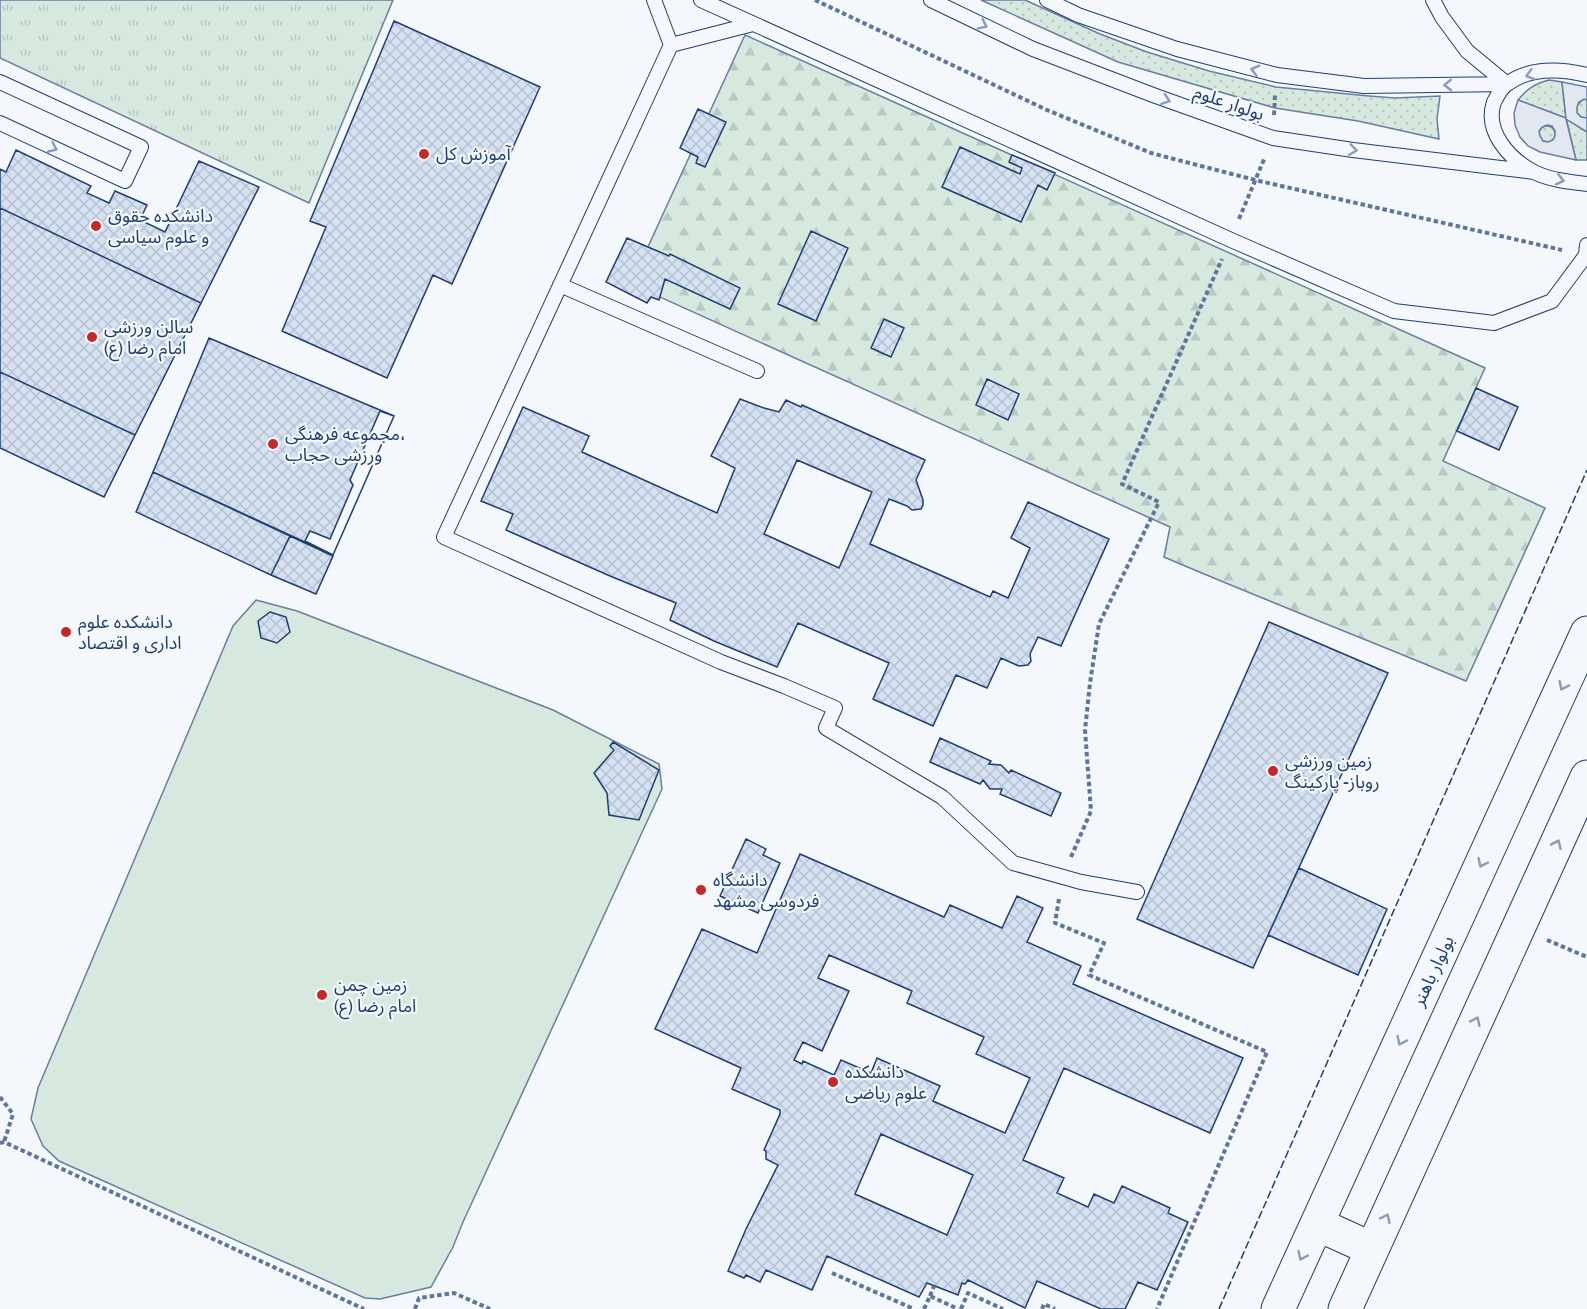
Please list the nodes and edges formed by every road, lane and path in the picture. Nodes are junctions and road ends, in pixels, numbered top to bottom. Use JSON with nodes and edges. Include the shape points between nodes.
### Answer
{"nodes":[{"id":1,"x":654,"y":0,"type":"edge"},
{"id":2,"x":700,"y":0,"type":"edge"},
{"id":3,"x":815,"y":0,"type":"edge"},
{"id":4,"x":931,"y":0,"type":"edge"},
{"id":5,"x":1047,"y":0,"type":"edge"},
{"id":6,"x":1433,"y":0,"type":"edge"},
{"id":7,"x":753,"y":24,"type":"junction"},
{"id":8,"x":671,"y":45,"type":"junction"},
{"id":9,"x":1587,"y":65,"type":"edge"},
{"id":10,"x":1580,"y":74,"type":"edge"},
{"id":11,"x":1277,"y":75,"type":"junction"},
{"id":12,"x":0,"y":82,"type":"edge"},
{"id":13,"x":1507,"y":84,"type":"junction"},
{"id":14,"x":0,"y":123,"type":"edge"},
{"id":15,"x":1273,"y":138,"type":"junction"},
{"id":16,"x":1534,"y":172,"type":"junction"},
{"id":17,"x":1255,"y":180,"type":"junction"},
{"id":18,"x":1587,"y":184,"type":"edge"},
{"id":19,"x":1231,"y":240,"type":"junction"},
{"id":20,"x":1586,"y":250,"type":"edge"},
{"id":21,"x":560,"y":285,"type":"junction"},
{"id":22,"x":757,"y":371,"type":"dead end"},
{"id":23,"x":1587,"y":633,"type":"edge"},
{"id":24,"x":1587,"y":777,"type":"edge"},
{"id":25,"x":1063,"y":877,"type":"junction"},
{"id":26,"x":1137,"y":892,"type":"dead end"},
{"id":27,"x":1518,"y":927,"type":"junction"},
{"id":28,"x":1587,"y":957,"type":"edge"},
{"id":29,"x":0,"y":1097,"type":"edge"},
{"id":30,"x":2,"y":1143,"type":"edge"},
{"id":31,"x":1317,"y":1224,"type":"junction"},
{"id":32,"x":1372,"y":1249,"type":"junction"},
{"id":33,"x":832,"y":1274,"type":"dead end"},
{"id":34,"x":934,"y":1286,"type":"dead end"},
{"id":35,"x":930,"y":1296,"type":"junction"},
{"id":36,"x":364,"y":1309,"type":"edge"},
{"id":37,"x":414,"y":1309,"type":"edge"},
{"id":38,"x":490,"y":1309,"type":"edge"},
{"id":39,"x":914,"y":1309,"type":"edge"},
{"id":40,"x":924,"y":1309,"type":"edge"},
{"id":41,"x":959,"y":1309,"type":"edge"},
{"id":42,"x":1003,"y":1309,"type":"edge"},
{"id":43,"x":1042,"y":1309,"type":"edge"},
{"id":44,"x":1055,"y":1309,"type":"edge"},
{"id":45,"x":1157,"y":1309,"type":"edge"},
{"id":46,"x":1278,"y":1309,"type":"edge"},
{"id":47,"x":1345,"y":1309,"type":"edge"}],
"edges":[{"from":1,"to":8,"type":"lane"},
{"from":2,"to":7,"type":"lane"},
{"from":3,"to":17,"type":"path","via":[[1047,110],[1151,153]]},
{"from":4,"to":15,"type":"lane","name":"بولوار علوم","one_way":true,"via":[[1033,49]]},
{"from":11,"to":5,"type":"lane","name":"بولوار علوم","one_way":true,"via":[[1177,49],[1078,15]]},
{"from":6,"to":13,"type":"lane","via":[[1467,51]]},
{"from":7,"to":8,"type":"lane"},
{"from":7,"to":19,"type":"lane"},
{"from":8,"to":21,"type":"lane"},
{"from":9,"to":10,"type":"lane"},
{"from":10,"to":13,"type":"lane","one_way":true,"via":[[1548,70]]},
{"from":13,"to":11,"type":"lane","name":"بولوار علوم","one_way":true,"via":[[1364,86]]},
{"from":11,"to":15,"type":"path"},
{"from":14,"to":12,"type":"lane","one_way":true,"via":[[125,181],[141,147]]},
{"from":13,"to":16,"type":"lane","via":[[1492,110],[1493,126],[1501,144]]},
{"from":15,"to":16,"type":"lane","name":"بولوار علوم","one_way":true},
{"from":15,"to":17,"type":"path"},
{"from":16,"to":18,"type":"lane","one_way":true},
{"from":17,"to":19,"type":"path"},
{"from":17,"to":20,"type":"path"},
{"from":19,"to":20,"type":"lane","via":[[1394,311],[1494,323],[1552,302]]},
{"from":19,"to":25,"type":"path","via":[[1122,484],[1159,502],[1099,624],[1085,730],[1091,811]]},
{"from":21,"to":22,"type":"lane"},
{"from":21,"to":25,"type":"lane","via":[[444,537],[721,662],[835,708],[826,728],[942,797],[1013,863]]},
{"from":23,"to":31,"type":"street","name":"بولوار باهنر","one_way":true},
{"from":27,"to":24,"type":"street","one_way":true},
{"from":25,"to":26,"type":"lane"},
{"from":25,"to":45,"type":"path","via":[[1055,923],[1104,943],[1089,975],[1267,1052]]},
{"from":27,"to":28,"type":"path"},
{"from":32,"to":27,"type":"street","one_way":true},
{"from":29,"to":30,"type":"path","via":[[13,1114]]},
{"from":30,"to":36,"type":"path"},
{"from":31,"to":32,"type":"street"},
{"from":31,"to":46,"type":"street","name":"بولوار باهنر","one_way":true},
{"from":32,"to":47,"type":"street"},
{"from":33,"to":39,"type":"path"},
{"from":34,"to":35,"type":"path"},
{"from":35,"to":40,"type":"path"},
{"from":35,"to":41,"type":"path"},
{"from":37,"to":38,"type":"path","via":[[419,1298],[454,1293]]},
{"from":41,"to":42,"type":"path","via":[[968,1293]]},
{"from":43,"to":44,"type":"path","via":[[1044,1304]]}]}
